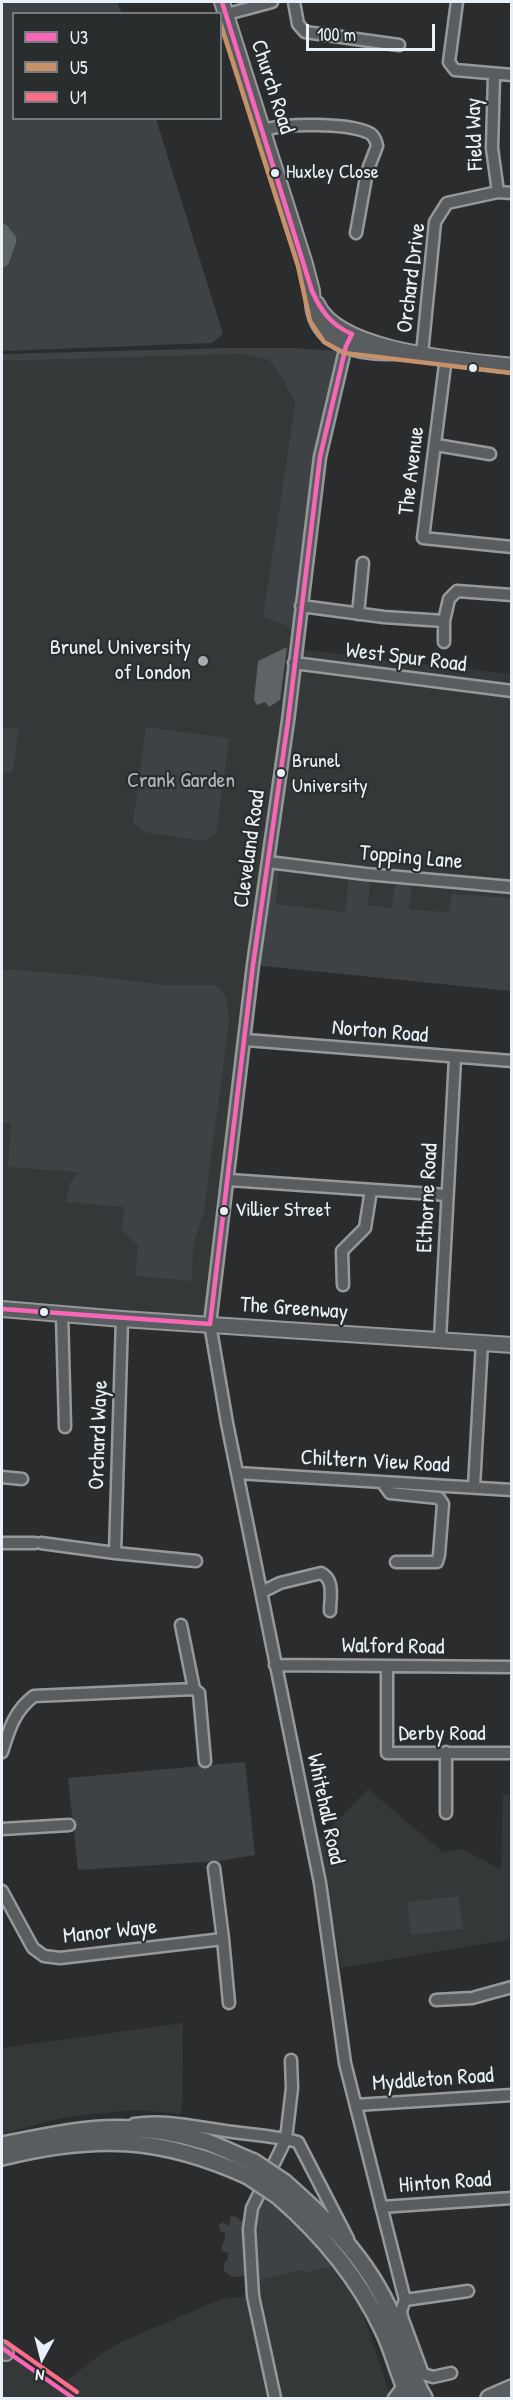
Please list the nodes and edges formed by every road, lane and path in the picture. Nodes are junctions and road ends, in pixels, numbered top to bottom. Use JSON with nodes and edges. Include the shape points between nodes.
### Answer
{"nodes":[{"id":1,"x":272,"y":2,"type":"edge"},
{"id":2,"x":294,"y":2,"type":"edge"},
{"id":3,"x":457,"y":2,"type":"edge"},
{"id":4,"x":225,"y":8,"type":"edge"},
{"id":5,"x":399,"y":45,"type":"dead end"},
{"id":6,"x":494,"y":75,"type":"junction"},
{"id":7,"x":512,"y":75,"type":"edge"},
{"id":8,"x":264,"y":130,"type":"junction"},
{"id":9,"x":498,"y":192,"type":"junction"},
{"id":10,"x":512,"y":193,"type":"edge"},
{"id":11,"x":356,"y":233,"type":"dead end"},
{"id":12,"x":349,"y":340,"type":"junction"},
{"id":13,"x":422,"y":354,"type":"junction"},
{"id":14,"x":446,"y":357,"type":"junction"},
{"id":15,"x":512,"y":366,"type":"edge"},
{"id":16,"x":436,"y":445,"type":"junction"},
{"id":17,"x":490,"y":454,"type":"dead end"},
{"id":18,"x":512,"y":547,"type":"edge"},
{"id":19,"x":363,"y":563,"type":"dead end"},
{"id":20,"x":512,"y":596,"type":"edge"},
{"id":21,"x":302,"y":606,"type":"junction"},
{"id":22,"x":358,"y":614,"type":"junction"},
{"id":23,"x":444,"y":621,"type":"junction"},
{"id":24,"x":444,"y":642,"type":"dead end"},
{"id":25,"x":294,"y":663,"type":"junction"},
{"id":26,"x":512,"y":691,"type":"edge"},
{"id":27,"x":268,"y":862,"type":"junction"},
{"id":28,"x":512,"y":887,"type":"edge"},
{"id":29,"x":246,"y":1040,"type":"junction"},
{"id":30,"x":455,"y":1058,"type":"junction"},
{"id":31,"x":512,"y":1061,"type":"edge"},
{"id":32,"x":229,"y":1180,"type":"junction"},
{"id":33,"x":371,"y":1190,"type":"junction"},
{"id":34,"x":447,"y":1195,"type":"junction"},
{"id":35,"x":343,"y":1285,"type":"dead end"},
{"id":36,"x":2,"y":1309,"type":"edge"},
{"id":37,"x":62,"y":1314,"type":"junction"},
{"id":38,"x":122,"y":1319,"type":"junction"},
{"id":39,"x":210,"y":1324,"type":"junction"},
{"id":40,"x":440,"y":1339,"type":"junction"},
{"id":41,"x":482,"y":1342,"type":"junction"},
{"id":42,"x":512,"y":1345,"type":"edge"},
{"id":43,"x":65,"y":1427,"type":"dead end"},
{"id":44,"x":237,"y":1473,"type":"junction"},
{"id":45,"x":2,"y":1477,"type":"edge"},
{"id":46,"x":22,"y":1479,"type":"dead end"},
{"id":47,"x":382,"y":1482,"type":"junction"},
{"id":48,"x":474,"y":1487,"type":"junction"},
{"id":49,"x":512,"y":1490,"type":"edge"},
{"id":50,"x":2,"y":1543,"type":"edge"},
{"id":51,"x":115,"y":1552,"type":"junction"},
{"id":52,"x":196,"y":1561,"type":"dead end"},
{"id":53,"x":396,"y":1562,"type":"dead end"},
{"id":54,"x":262,"y":1592,"type":"junction"},
{"id":55,"x":330,"y":1611,"type":"dead end"},
{"id":56,"x":181,"y":1625,"type":"dead end"},
{"id":57,"x":275,"y":1665,"type":"junction"},
{"id":58,"x":387,"y":1667,"type":"junction"},
{"id":59,"x":512,"y":1667,"type":"edge"},
{"id":60,"x":194,"y":1689,"type":"junction"},
{"id":61,"x":2,"y":1752,"type":"edge"},
{"id":62,"x":446,"y":1752,"type":"junction"},
{"id":63,"x":512,"y":1753,"type":"edge"},
{"id":64,"x":205,"y":1761,"type":"dead end"},
{"id":65,"x":446,"y":1813,"type":"dead end"},
{"id":66,"x":69,"y":1825,"type":"dead end"},
{"id":67,"x":2,"y":1829,"type":"edge"},
{"id":68,"x":214,"y":1868,"type":"dead end"},
{"id":69,"x":2,"y":1891,"type":"edge"},
{"id":70,"x":223,"y":1940,"type":"junction"},
{"id":71,"x":512,"y":1987,"type":"edge"},
{"id":72,"x":436,"y":2000,"type":"dead end"},
{"id":73,"x":230,"y":2003,"type":"dead end"},
{"id":74,"x":291,"y":2060,"type":"dead end"},
{"id":75,"x":512,"y":2095,"type":"edge"},
{"id":76,"x":356,"y":2105,"type":"junction"},
{"id":77,"x":113,"y":2127,"type":"junction"},
{"id":78,"x":286,"y":2139,"type":"junction"},
{"id":79,"x":2,"y":2145,"type":"edge"},
{"id":80,"x":2,"y":2157,"type":"edge"},
{"id":81,"x":251,"y":2169,"type":"junction"},
{"id":82,"x":281,"y":2189,"type":"junction"},
{"id":83,"x":512,"y":2198,"type":"edge"},
{"id":84,"x":381,"y":2207,"type":"junction"},
{"id":85,"x":354,"y":2250,"type":"junction"},
{"id":86,"x":468,"y":2291,"type":"dead end"},
{"id":87,"x":405,"y":2300,"type":"junction"},
{"id":88,"x":451,"y":2373,"type":"dead end"},
{"id":89,"x":512,"y":2388,"type":"edge"},
{"id":90,"x":402,"y":2394,"type":"edge"},
{"id":91,"x":275,"y":2398,"type":"edge"},
{"id":92,"x":424,"y":2398,"type":"edge"},
{"id":93,"x":489,"y":2398,"type":"edge"}],
"edges":[{"from":1,"to":4,"type":"street"},
{"from":2,"to":5,"type":"street","via":[[298,24],[305,32]]},
{"from":3,"to":6,"type":"street","via":[[449,62],[455,70]]},
{"from":4,"to":8,"type":"street","name":"Church Road"},
{"from":6,"to":7,"type":"street"},
{"from":6,"to":9,"type":"street","name":"Field Way","via":[[492,148]]},
{"from":8,"to":11,"type":"street","via":[[293,125],[351,129],[374,136],[377,146],[367,172]]},
{"from":8,"to":12,"type":"street","name":"Church Road","via":[[312,291],[328,320]]},
{"from":9,"to":10,"type":"street","name":"Orchard Drive"},
{"from":9,"to":13,"type":"street","name":"Orchard Drive","via":[[447,203],[435,222]]},
{"from":12,"to":13,"type":"street","name":"Church Road"},
{"from":12,"to":21,"type":"street","name":"Cleveland Road","via":[[320,457]]},
{"from":13,"to":14,"type":"street","name":"Church Road"},
{"from":14,"to":15,"type":"street","name":"Church Road"},
{"from":14,"to":16,"type":"street","name":"The Avenue"},
{"from":16,"to":17,"type":"street"},
{"from":16,"to":18,"type":"street","name":"The Avenue","via":[[423,538]]},
{"from":19,"to":22,"type":"street"},
{"from":20,"to":23,"type":"street","via":[[457,591],[449,599]]},
{"from":21,"to":22,"type":"street"},
{"from":21,"to":25,"type":"street","name":"Cleveland Road"},
{"from":22,"to":23,"type":"street"},
{"from":23,"to":24,"type":"street"},
{"from":25,"to":26,"type":"street","name":"West Spur Road"},
{"from":25,"to":27,"type":"street","name":"Cleveland Road"},
{"from":27,"to":28,"type":"street","name":"Topping Lane"},
{"from":27,"to":29,"type":"street","name":"Cleveland Road"},
{"from":29,"to":30,"type":"street","name":"Norton Road"},
{"from":29,"to":32,"type":"street","name":"Cleveland Road"},
{"from":30,"to":31,"type":"street","name":"Norton Road"},
{"from":30,"to":34,"type":"street","name":"Elthorne Road"},
{"from":32,"to":33,"type":"street"},
{"from":32,"to":39,"type":"street","name":"Cleveland Road"},
{"from":33,"to":34,"type":"street"},
{"from":33,"to":35,"type":"street","via":[[365,1228],[342,1251]]},
{"from":34,"to":40,"type":"street","name":"Elthorne Road"},
{"from":36,"to":37,"type":"street","name":"The Greenway"},
{"from":37,"to":38,"type":"street","name":"The Greenway"},
{"from":37,"to":43,"type":"street"},
{"from":38,"to":39,"type":"street","name":"The Greenway"},
{"from":38,"to":51,"type":"street","name":"Orchard Waye"},
{"from":39,"to":40,"type":"street","name":"The Greenway"},
{"from":39,"to":44,"type":"street","name":"Whitehall Road"},
{"from":40,"to":41,"type":"street","name":"The Greenway"},
{"from":41,"to":42,"type":"street","name":"The Greenway"},
{"from":41,"to":48,"type":"street"},
{"from":44,"to":47,"type":"street","name":"Chiltern View Road"},
{"from":44,"to":54,"type":"street","name":"Whitehall Road"},
{"from":45,"to":46,"type":"street"},
{"from":47,"to":48,"type":"street","name":"Chiltern View Road"},
{"from":47,"to":53,"type":"street","via":[[390,1493],[439,1497],[443,1504],[437,1562]]},
{"from":48,"to":49,"type":"street","name":"Chiltern View Road"},
{"from":50,"to":51,"type":"street"},
{"from":51,"to":52,"type":"street"},
{"from":54,"to":55,"type":"street","via":[[280,1583],[321,1573],[331,1584]]},
{"from":54,"to":57,"type":"street","name":"Whitehall Road"},
{"from":56,"to":60,"type":"street"},
{"from":57,"to":58,"type":"street","name":"Walford Road"},
{"from":57,"to":76,"type":"street","name":"Whitehall Road","via":[[320,1883],[345,2063]]},
{"from":58,"to":59,"type":"street","name":"Walford Road"},
{"from":58,"to":62,"type":"street","name":"Derby Road","via":[[387,1753]]},
{"from":60,"to":61,"type":"street","via":[[33,1696],[14,1716]]},
{"from":60,"to":64,"type":"street","via":[[200,1693]]},
{"from":62,"to":63,"type":"street","name":"Derby Road"},
{"from":62,"to":65,"type":"street"},
{"from":66,"to":67,"type":"street"},
{"from":68,"to":70,"type":"street"},
{"from":69,"to":70,"type":"street","name":"Manor Waye","via":[[33,1948],[44,1956],[60,1958]]},
{"from":70,"to":73,"type":"street"},
{"from":71,"to":72,"type":"street","via":[[472,1998]]},
{"from":74,"to":78,"type":"street"},
{"from":75,"to":76,"type":"street","name":"Myddleton Road"},
{"from":76,"to":84,"type":"street","name":"Whitehall Road"},
{"from":77,"to":78,"type":"street","via":[[150,2122]]},
{"from":77,"to":79,"type":"main road","via":[[69,2131]]},
{"from":77,"to":81,"type":"main road","via":[[146,2129],[209,2143]]},
{"from":78,"to":85,"type":"street","via":[[298,2142]]},
{"from":78,"to":91,"type":"street","via":[[255,2201],[249,2229],[253,2296]]},
{"from":80,"to":81,"type":"main road","via":[[72,2144],[125,2142],[186,2151]]},
{"from":81,"to":82,"type":"main road","bridge":true},
{"from":82,"to":85,"type":"main road","via":[[325,2218]]},
{"from":82,"to":90,"type":"main road","via":[[336,2253],[359,2287],[384,2330]]},
{"from":83,"to":84,"type":"street","name":"Hinton Road"},
{"from":84,"to":87,"type":"street","name":"Whitehall Road"},
{"from":85,"to":92,"type":"main road","via":[[399,2330],[409,2369]]},
{"from":86,"to":87,"type":"street"},
{"from":87,"to":88,"type":"street","name":"Whitehall Road","via":[[402,2317],[423,2373],[433,2377]]},
{"from":89,"to":93,"type":"main road"}]}
